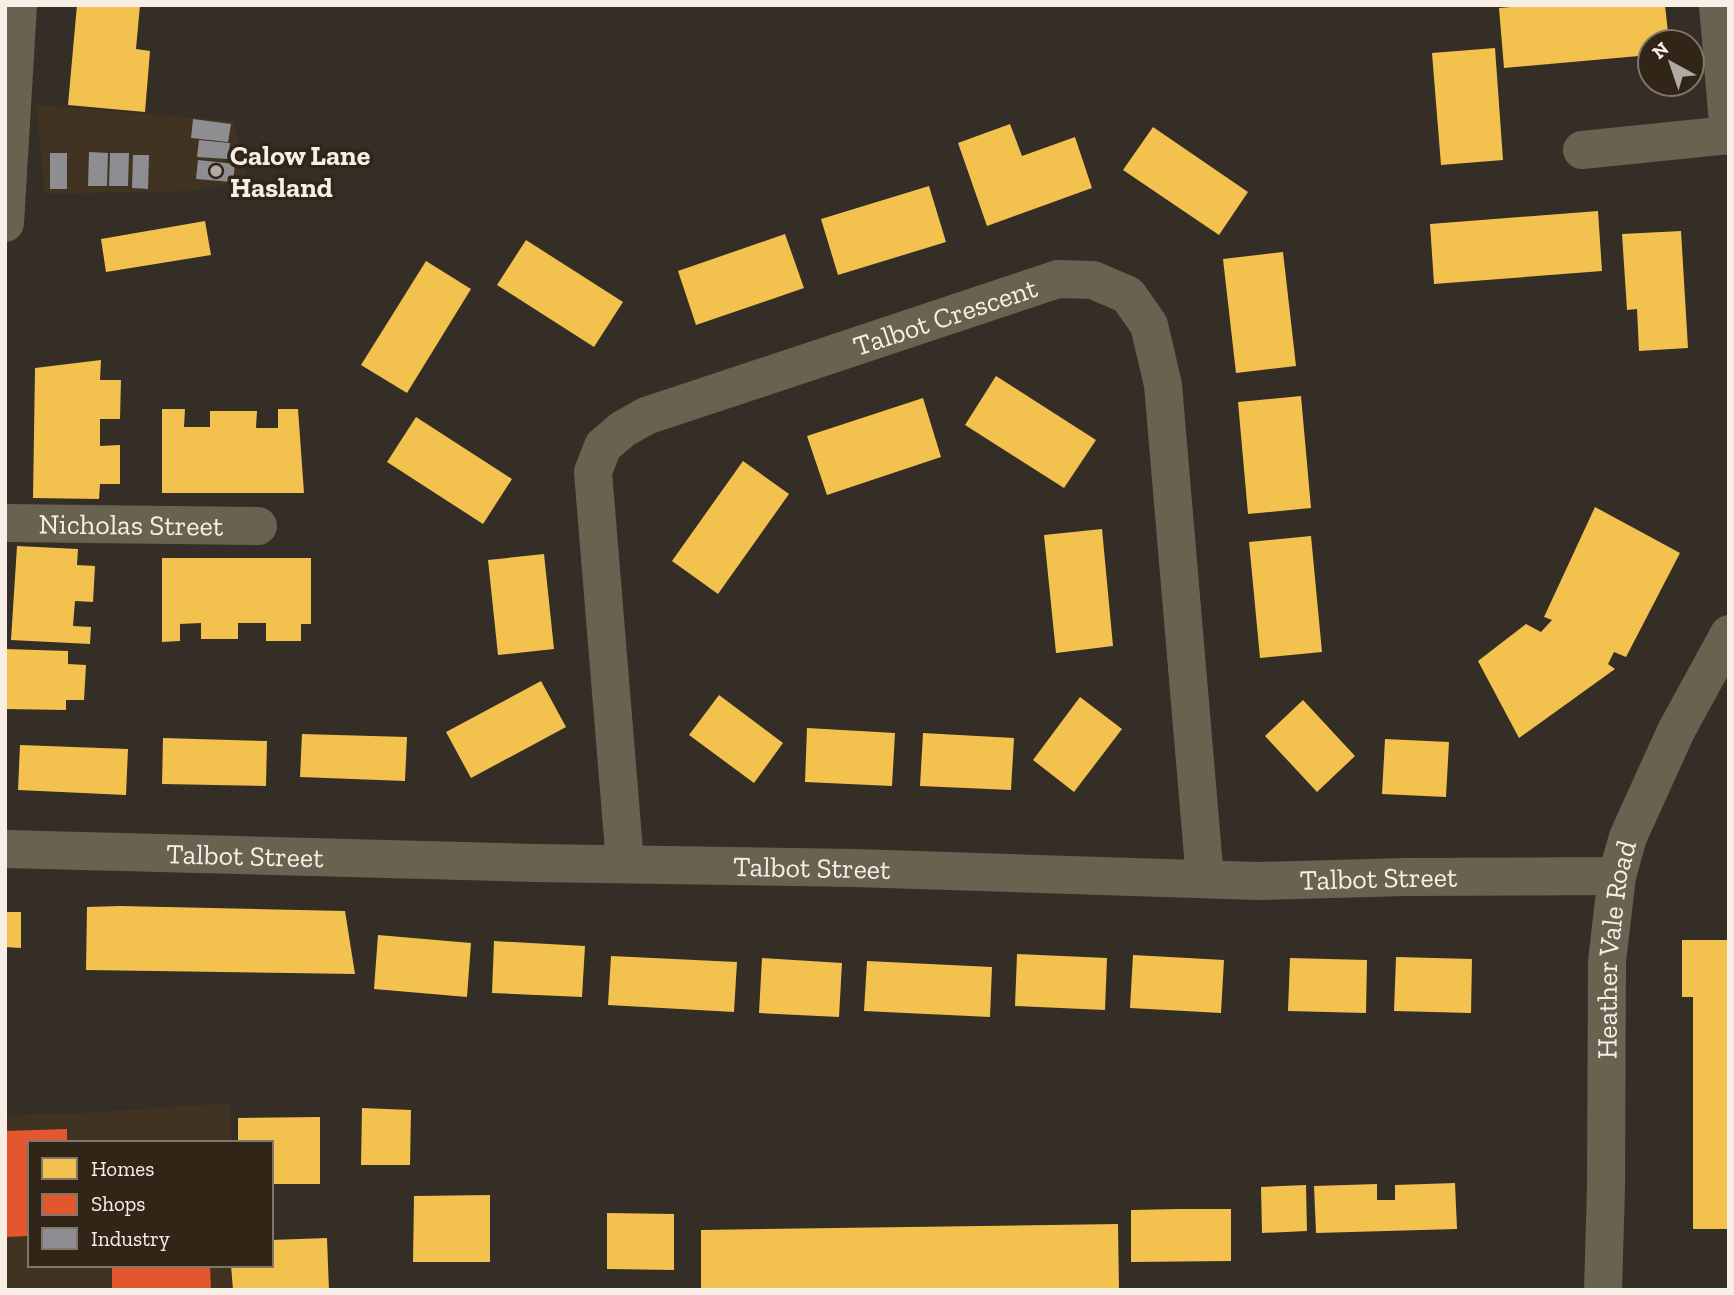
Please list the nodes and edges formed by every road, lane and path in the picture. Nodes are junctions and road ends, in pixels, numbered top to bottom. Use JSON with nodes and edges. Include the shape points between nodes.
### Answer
{"nodes":[{"id":1,"x":18,"y":5,"type":"edge"},
{"id":2,"x":1718,"y":5,"type":"edge"},
{"id":3,"x":1729,"y":136,"type":"edge"},
{"id":4,"x":1581,"y":150,"type":"dead end"},
{"id":5,"x":5,"y":223,"type":"edge"},
{"id":6,"x":5,"y":523,"type":"edge"},
{"id":7,"x":258,"y":526,"type":"dead end"},
{"id":8,"x":1729,"y":634,"type":"edge"},
{"id":9,"x":5,"y":849,"type":"edge"},
{"id":10,"x":625,"y":863,"type":"junction"},
{"id":11,"x":1617,"y":876,"type":"junction"},
{"id":12,"x":1205,"y":879,"type":"junction"},
{"id":13,"x":1604,"y":1290,"type":"edge"}],
"edges":[{"from":1,"to":5,"type":"street"},
{"from":2,"to":3,"type":"street"},
{"from":3,"to":4,"type":"street"},
{"from":6,"to":7,"type":"street","name":"Nicholas Street"},
{"from":8,"to":11,"type":"street","name":"Heather Vale Road","via":[[1676,731],[1628,837]]},
{"from":9,"to":10,"type":"street","name":"Talbot Street"},
{"from":10,"to":12,"type":"street","name":"Talbot Street"},
{"from":10,"to":12,"type":"street","name":"Talbot Crescent","via":[[593,472],[603,446],[646,416],[1058,279],[1093,280],[1128,295],[1149,325],[1163,385]]},
{"from":11,"to":12,"type":"street","name":"Talbot Street"},
{"from":11,"to":13,"type":"street","name":"Heather Vale Road","via":[[1607,961]]}]}
